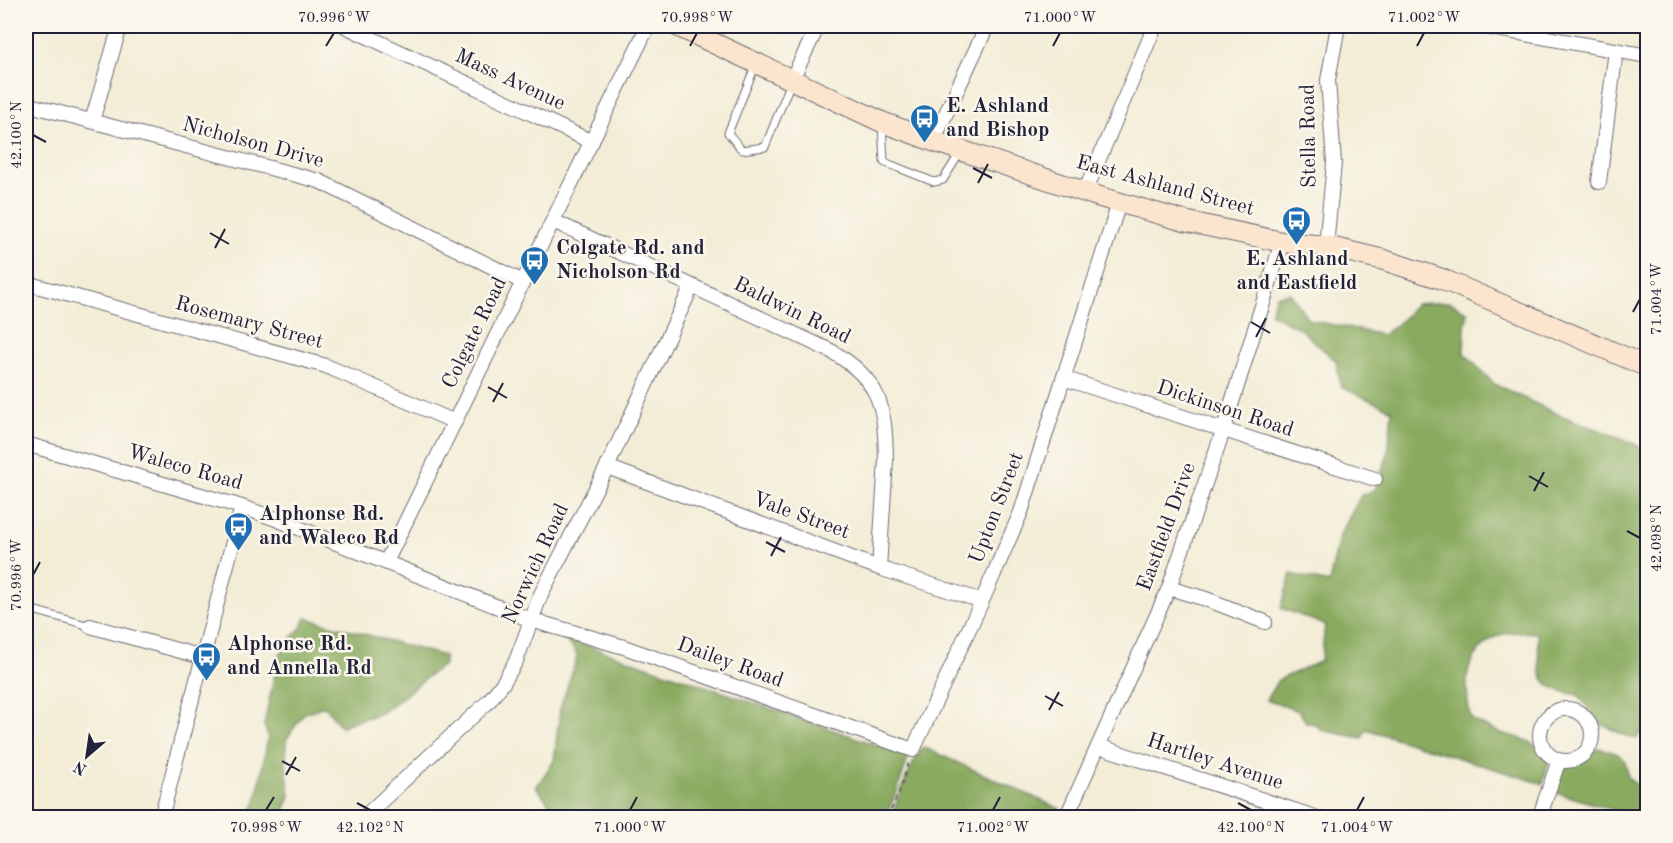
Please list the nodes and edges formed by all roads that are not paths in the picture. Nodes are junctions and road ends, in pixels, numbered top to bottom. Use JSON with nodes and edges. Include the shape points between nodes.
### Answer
{"nodes":[{"id":1,"x":120,"y":26,"type":"edge"},
{"id":2,"x":345,"y":26,"type":"edge"},
{"id":3,"x":648,"y":26,"type":"edge"},
{"id":4,"x":677,"y":26,"type":"edge"},
{"id":5,"x":818,"y":26,"type":"edge"},
{"id":6,"x":987,"y":26,"type":"edge"},
{"id":7,"x":1155,"y":26,"type":"edge"},
{"id":8,"x":1338,"y":26,"type":"edge"},
{"id":9,"x":1480,"y":26,"type":"edge"},
{"id":10,"x":1616,"y":50,"type":"junction"},
{"id":11,"x":1647,"y":56,"type":"edge"},
{"id":12,"x":757,"y":63,"type":"junction"},
{"id":13,"x":792,"y":79,"type":"junction"},
{"id":14,"x":26,"y":104,"type":"edge"},
{"id":15,"x":92,"y":121,"type":"junction"},
{"id":16,"x":882,"y":122,"type":"junction"},
{"id":17,"x":933,"y":141,"type":"junction"},
{"id":18,"x":591,"y":142,"type":"junction"},
{"id":19,"x":962,"y":151,"type":"junction"},
{"id":20,"x":1599,"y":182,"type":"dead end"},
{"id":21,"x":1085,"y":192,"type":"junction"},
{"id":22,"x":1119,"y":203,"type":"junction"},
{"id":23,"x":553,"y":221,"type":"junction"},
{"id":24,"x":1282,"y":242,"type":"junction"},
{"id":25,"x":1326,"y":246,"type":"junction"},
{"id":26,"x":524,"y":282,"type":"junction"},
{"id":27,"x":26,"y":283,"type":"edge"},
{"id":28,"x":692,"y":286,"type":"junction"},
{"id":29,"x":1647,"y":367,"type":"edge"},
{"id":30,"x":1063,"y":378,"type":"junction"},
{"id":31,"x":455,"y":422,"type":"junction"},
{"id":32,"x":1223,"y":431,"type":"junction"},
{"id":33,"x":26,"y":444,"type":"edge"},
{"id":34,"x":607,"y":467,"type":"junction"},
{"id":35,"x":1375,"y":479,"type":"dead end"},
{"id":36,"x":242,"y":507,"type":"junction"},
{"id":37,"x":386,"y":562,"type":"junction"},
{"id":38,"x":879,"y":568,"type":"junction"},
{"id":39,"x":1169,"y":588,"type":"junction"},
{"id":40,"x":982,"y":602,"type":"junction"},
{"id":41,"x":26,"y":609,"type":"edge"},
{"id":42,"x":531,"y":620,"type":"junction"},
{"id":43,"x":1265,"y":622,"type":"dead end"},
{"id":44,"x":90,"y":626,"type":"joint"},
{"id":45,"x":202,"y":657,"type":"junction"},
{"id":46,"x":1098,"y":746,"type":"junction"},
{"id":47,"x":913,"y":750,"type":"joint"},
{"id":48,"x":1559,"y":760,"type":"dead end"},
{"id":49,"x":161,"y":818,"type":"edge"},
{"id":50,"x":363,"y":818,"type":"edge"},
{"id":51,"x":1066,"y":818,"type":"edge"},
{"id":52,"x":1318,"y":818,"type":"edge"},
{"id":53,"x":1539,"y":818,"type":"edge"}],
"edges":[{"from":1,"to":15,"type":"street"},
{"from":2,"to":18,"type":"street","name":"Mass Avenue"},
{"from":3,"to":18,"type":"street","name":"Colgate Road"},
{"from":4,"to":12,"type":"main road","name":"East Ashland Street"},
{"from":5,"to":13,"type":"street"},
{"from":6,"to":17,"type":"street"},
{"from":7,"to":21,"type":"street"},
{"from":8,"to":25,"type":"street","name":"Stella Road","via":[[1328,80],[1334,163]]},
{"from":9,"to":10,"type":"street"},
{"from":10,"to":11,"type":"street"},
{"from":10,"to":20,"type":"street"},
{"from":12,"to":13,"type":"main road","name":"East Ashland Street"},
{"from":12,"to":13,"type":"lane","via":[[728,133],[742,150],[765,147]]},
{"from":13,"to":16,"type":"main road","name":"East Ashland Street"},
{"from":14,"to":15,"type":"street","name":"Nicholson Drive"},
{"from":15,"to":26,"type":"street","name":"Nicholson Drive","via":[[319,181]]},
{"from":16,"to":17,"type":"main road","name":"East Ashland Street"},
{"from":16,"to":19,"type":"lane","via":[[884,162],[934,182],[944,180]]},
{"from":17,"to":19,"type":"main road","name":"East Ashland Street"},
{"from":18,"to":23,"type":"street","name":"Colgate Road"},
{"from":19,"to":21,"type":"main road","name":"East Ashland Street"},
{"from":21,"to":22,"type":"main road","name":"East Ashland Street"},
{"from":22,"to":24,"type":"main road","name":"East Ashland Street"},
{"from":22,"to":30,"type":"street","name":"Upton Street"},
{"from":23,"to":26,"type":"street","name":"Colgate Road"},
{"from":23,"to":28,"type":"street","name":"Baldwin Road"},
{"from":24,"to":25,"type":"main road","name":"East Ashland Street"},
{"from":24,"to":32,"type":"street","name":"Eastfield Drive"},
{"from":25,"to":29,"type":"main road","name":"East Ashland Street","via":[[1442,279]]},
{"from":26,"to":31,"type":"street","name":"Colgate Road"},
{"from":27,"to":31,"type":"street","name":"Rosemary Street","via":[[327,366]]},
{"from":28,"to":34,"type":"street","name":"Norwich Road"},
{"from":28,"to":38,"type":"street","name":"Baldwin Road","via":[[831,351],[866,377],[880,404],[885,434]]},
{"from":30,"to":32,"type":"street","name":"Dickinson Road"},
{"from":30,"to":40,"type":"street","name":"Upton Street","via":[[1021,513]]},
{"from":31,"to":37,"type":"street","name":"Colgate Road"},
{"from":32,"to":35,"type":"street","name":"Dickinson Road"},
{"from":32,"to":39,"type":"street","name":"Eastfield Drive"},
{"from":33,"to":36,"type":"street","name":"Waleco Road"},
{"from":34,"to":38,"type":"street","name":"Vale Street"},
{"from":34,"to":42,"type":"street","name":"Norwich Road"},
{"from":36,"to":37,"type":"street","name":"Waleco Road"},
{"from":36,"to":45,"type":"street"},
{"from":37,"to":42,"type":"street","name":"Waleco Road"},
{"from":38,"to":40,"type":"street","name":"Vale Street"},
{"from":39,"to":43,"type":"street"},
{"from":39,"to":46,"type":"street","name":"Eastfield Drive"},
{"from":40,"to":47,"type":"street","name":"Upton Street"},
{"from":41,"to":44,"type":"lane"},
{"from":42,"to":47,"type":"street","name":"Dailey Road","via":[[624,647]]},
{"from":42,"to":50,"type":"street","name":"Norwich Road","via":[[516,662],[489,701]]},
{"from":44,"to":45,"type":"street"},
{"from":45,"to":49,"type":"street"},
{"from":46,"to":51,"type":"street","name":"Eastfield Drive"},
{"from":46,"to":52,"type":"street","name":"Hartley Avenue"},
{"from":48,"to":53,"type":"street"}]}
